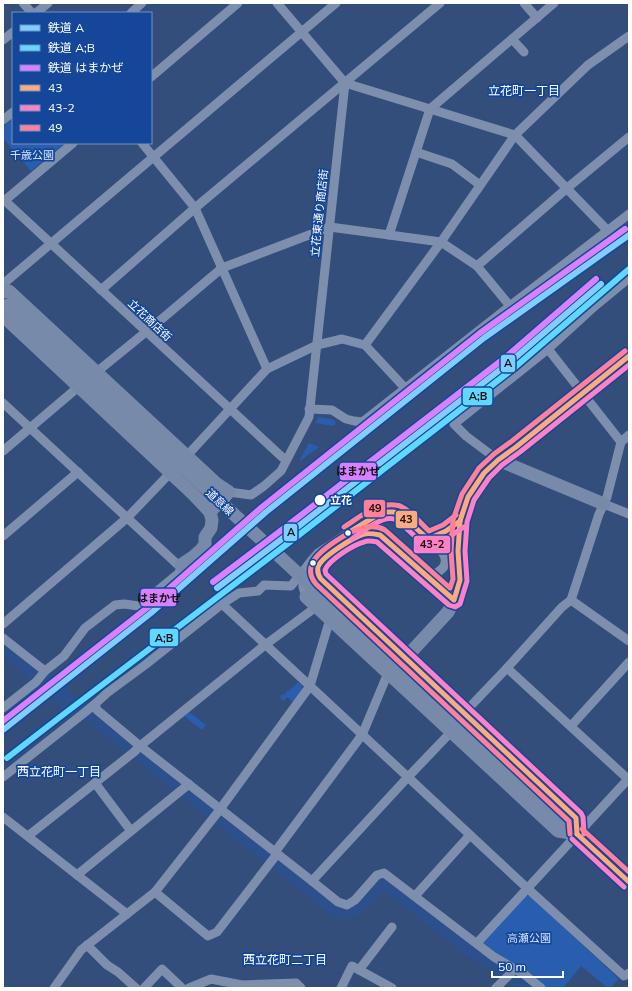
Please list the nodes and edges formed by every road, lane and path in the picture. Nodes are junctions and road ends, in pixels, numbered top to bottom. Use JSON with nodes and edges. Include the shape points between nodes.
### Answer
{"nodes":[{"id":1,"x":23,"y":3,"type":"edge"},
{"id":2,"x":48,"y":3,"type":"edge"},
{"id":3,"x":142,"y":3,"type":"edge"},
{"id":4,"x":238,"y":3,"type":"edge"},
{"id":5,"x":277,"y":3,"type":"edge"},
{"id":6,"x":336,"y":3,"type":"edge"},
{"id":7,"x":440,"y":3,"type":"edge"},
{"id":8,"x":524,"y":3,"type":"edge"},
{"id":9,"x":554,"y":3,"type":"edge"},
{"id":10,"x":430,"y":6,"type":"edge"},
{"id":11,"x":31,"y":12,"type":"edge"},
{"id":12,"x":37,"y":12,"type":"edge"},
{"id":13,"x":131,"y":12,"type":"edge"},
{"id":14,"x":537,"y":18,"type":"junction"},
{"id":15,"x":302,"y":32,"type":"junction"},
{"id":16,"x":12,"y":33,"type":"edge"},
{"id":17,"x":629,"y":36,"type":"edge"},
{"id":18,"x":512,"y":39,"type":"junction"},
{"id":19,"x":3,"y":40,"type":"edge"},
{"id":20,"x":524,"y":52,"type":"dead end"},
{"id":21,"x":152,"y":76,"type":"edge"},
{"id":22,"x":345,"y":83,"type":"junction"},
{"id":23,"x":430,"y":108,"type":"junction"},
{"id":24,"x":12,"y":113,"type":"edge"},
{"id":25,"x":3,"y":120,"type":"edge"},
{"id":26,"x":515,"y":135,"type":"junction"},
{"id":27,"x":629,"y":136,"type":"edge"},
{"id":28,"x":72,"y":144,"type":"edge"},
{"id":29,"x":143,"y":144,"type":"edge"},
{"id":30,"x":416,"y":152,"type":"junction"},
{"id":31,"x":153,"y":157,"type":"junction"},
{"id":32,"x":480,"y":185,"type":"junction"},
{"id":33,"x":566,"y":189,"type":"junction"},
{"id":34,"x":3,"y":201,"type":"edge"},
{"id":35,"x":195,"y":208,"type":"junction"},
{"id":36,"x":629,"y":214,"type":"edge"},
{"id":37,"x":330,"y":226,"type":"junction"},
{"id":38,"x":608,"y":231,"type":"junction"},
{"id":39,"x":389,"y":234,"type":"junction"},
{"id":40,"x":441,"y":242,"type":"junction"},
{"id":41,"x":51,"y":244,"type":"junction"},
{"id":42,"x":477,"y":266,"type":"junction"},
{"id":43,"x":222,"y":268,"type":"junction"},
{"id":44,"x":629,"y":278,"type":"edge"},
{"id":45,"x":3,"y":284,"type":"edge"},
{"id":46,"x":101,"y":290,"type":"junction"},
{"id":47,"x":3,"y":292,"type":"edge"},
{"id":48,"x":510,"y":306,"type":"junction"},
{"id":49,"x":5,"y":307,"type":"edge"},
{"id":50,"x":146,"y":332,"type":"junction"},
{"id":51,"x":317,"y":345,"type":"junction"},
{"id":52,"x":365,"y":345,"type":"junction"},
{"id":53,"x":548,"y":350,"type":"junction"},
{"id":54,"x":629,"y":356,"type":"edge"},
{"id":55,"x":267,"y":369,"type":"junction"},
{"id":56,"x":97,"y":372,"type":"junction"},
{"id":57,"x":78,"y":387,"type":"junction"},
{"id":58,"x":405,"y":388,"type":"junction"},
{"id":59,"x":583,"y":393,"type":"junction"},
{"id":60,"x":3,"y":402,"type":"edge"},
{"id":61,"x":230,"y":409,"type":"junction"},
{"id":62,"x":309,"y":409,"type":"junction"},
{"id":63,"x":30,"y":428,"type":"junction"},
{"id":64,"x":629,"y":436,"type":"edge"},
{"id":65,"x":621,"y":442,"type":"junction"},
{"id":66,"x":3,"y":451,"type":"edge"},
{"id":67,"x":187,"y":455,"type":"junction"},
{"id":68,"x":282,"y":457,"type":"dead end"},
{"id":69,"x":498,"y":460,"type":"junction"},
{"id":70,"x":78,"y":472,"type":"junction"},
{"id":71,"x":170,"y":473,"type":"junction"},
{"id":72,"x":229,"y":492,"type":"junction"},
{"id":73,"x":604,"y":504,"type":"junction"},
{"id":74,"x":210,"y":512,"type":"junction"},
{"id":75,"x":629,"y":514,"type":"edge"},
{"id":76,"x":376,"y":515,"type":"junction"},
{"id":77,"x":127,"y":518,"type":"junction"},
{"id":78,"x":460,"y":521,"type":"junction"},
{"id":79,"x":3,"y":536,"type":"edge"},
{"id":80,"x":380,"y":536,"type":"junction"},
{"id":81,"x":428,"y":539,"type":"junction"},
{"id":82,"x":181,"y":565,"type":"junction"},
{"id":83,"x":305,"y":569,"type":"junction"},
{"id":84,"x":424,"y":575,"type":"junction"},
{"id":85,"x":306,"y":597,"type":"joint"},
{"id":86,"x":454,"y":600,"type":"junction"},
{"id":87,"x":571,"y":600,"type":"junction"},
{"id":88,"x":345,"y":602,"type":"junction"},
{"id":89,"x":222,"y":604,"type":"junction"},
{"id":90,"x":316,"y":607,"type":"junction"},
{"id":91,"x":330,"y":619,"type":"junction"},
{"id":92,"x":3,"y":624,"type":"edge"},
{"id":93,"x":3,"y":638,"type":"edge"},
{"id":94,"x":629,"y":641,"type":"edge"},
{"id":95,"x":265,"y":644,"type":"junction"},
{"id":96,"x":404,"y":657,"type":"junction"},
{"id":97,"x":629,"y":662,"type":"edge"},
{"id":98,"x":507,"y":668,"type":"junction"},
{"id":99,"x":388,"y":673,"type":"junction"},
{"id":100,"x":43,"y":674,"type":"junction"},
{"id":101,"x":310,"y":686,"type":"junction"},
{"id":102,"x":3,"y":708,"type":"edge"},
{"id":103,"x":89,"y":709,"type":"junction"},
{"id":104,"x":464,"y":713,"type":"junction"},
{"id":105,"x":571,"y":726,"type":"junction"},
{"id":106,"x":452,"y":732,"type":"junction"},
{"id":107,"x":362,"y":735,"type":"junction"},
{"id":108,"x":137,"y":749,"type":"junction"},
{"id":109,"x":3,"y":777,"type":"edge"},
{"id":110,"x":408,"y":777,"type":"junction"},
{"id":111,"x":629,"y":779,"type":"edge"},
{"id":112,"x":95,"y":783,"type":"junction"},
{"id":113,"x":186,"y":787,"type":"junction"},
{"id":114,"x":218,"y":812,"type":"junction"},
{"id":115,"x":3,"y":817,"type":"edge"},
{"id":116,"x":131,"y":831,"type":"junction"},
{"id":117,"x":577,"y":834,"type":"junction"},
{"id":118,"x":470,"y":835,"type":"junction"},
{"id":119,"x":28,"y":836,"type":"junction"},
{"id":120,"x":275,"y":856,"type":"junction"},
{"id":121,"x":77,"y":875,"type":"junction"},
{"id":122,"x":312,"y":881,"type":"junction"},
{"id":123,"x":629,"y":882,"type":"edge"},
{"id":124,"x":528,"y":888,"type":"junction"},
{"id":125,"x":155,"y":892,"type":"junction"},
{"id":126,"x":415,"y":896,"type":"junction"},
{"id":127,"x":127,"y":914,"type":"junction"},
{"id":128,"x":392,"y":927,"type":"dead end"},
{"id":129,"x":477,"y":943,"type":"junction"},
{"id":130,"x":87,"y":945,"type":"junction"},
{"id":131,"x":359,"y":970,"type":"junction"},
{"id":132,"x":512,"y":971,"type":"junction"},
{"id":133,"x":629,"y":973,"type":"edge"},
{"id":134,"x":134,"y":987,"type":"edge"},
{"id":135,"x":54,"y":988,"type":"edge"},
{"id":136,"x":144,"y":988,"type":"edge"},
{"id":137,"x":182,"y":988,"type":"edge"},
{"id":138,"x":189,"y":988,"type":"edge"},
{"id":139,"x":302,"y":988,"type":"edge"},
{"id":140,"x":341,"y":988,"type":"edge"},
{"id":141,"x":392,"y":988,"type":"edge"},
{"id":142,"x":496,"y":988,"type":"edge"},
{"id":143,"x":541,"y":988,"type":"edge"}],
"edges":[{"from":1,"to":11,"type":"street"},
{"from":2,"to":12,"type":"street"},
{"from":3,"to":13,"type":"street"},
{"from":4,"to":21,"type":"street"},
{"from":5,"to":15,"type":"street"},
{"from":6,"to":15,"type":"street"},
{"from":7,"to":10,"type":"street"},
{"from":8,"to":14,"type":"street"},
{"from":9,"to":14,"type":"street"},
{"from":10,"to":22,"type":"street"},
{"from":14,"to":18,"type":"street"},
{"from":15,"to":22,"type":"street"},
{"from":15,"to":31,"type":"street"},
{"from":16,"to":19,"type":"street"},
{"from":17,"to":26,"type":"street","via":[[588,65]]},
{"from":18,"to":20,"type":"street"},
{"from":18,"to":23,"type":"street"},
{"from":22,"to":23,"type":"street"},
{"from":22,"to":35,"type":"street"},
{"from":22,"to":37,"type":"street","name":"立花東通り商店街"},
{"from":23,"to":26,"type":"street"},
{"from":23,"to":30,"type":"street"},
{"from":24,"to":25,"type":"street"},
{"from":26,"to":32,"type":"street"},
{"from":26,"to":33,"type":"street"},
{"from":27,"to":33,"type":"street"},
{"from":28,"to":34,"type":"street"},
{"from":29,"to":31,"type":"street"},
{"from":30,"to":32,"type":"street","via":[[452,164]]},
{"from":30,"to":39,"type":"street"},
{"from":31,"to":35,"type":"street"},
{"from":31,"to":41,"type":"street"},
{"from":32,"to":40,"type":"street"},
{"from":33,"to":38,"type":"street"},
{"from":33,"to":42,"type":"street"},
{"from":34,"to":41,"type":"street","name":"立花商店街"},
{"from":35,"to":43,"type":"street"},
{"from":35,"to":46,"type":"street"},
{"from":36,"to":38,"type":"street"},
{"from":37,"to":39,"type":"street"},
{"from":37,"to":43,"type":"street"},
{"from":37,"to":51,"type":"street","name":"立花東通り商店街"},
{"from":38,"to":48,"type":"street"},
{"from":39,"to":40,"type":"street"},
{"from":40,"to":42,"type":"street"},
{"from":40,"to":52,"type":"street"},
{"from":41,"to":45,"type":"street"},
{"from":41,"to":46,"type":"street","name":"立花商店街"},
{"from":42,"to":48,"type":"street"},
{"from":43,"to":50,"type":"street"},
{"from":43,"to":55,"type":"street"},
{"from":44,"to":53,"type":"street"},
{"from":46,"to":50,"type":"street","name":"立花商店街"},
{"from":47,"to":56,"type":"street","via":[[10,291]]},
{"from":48,"to":58,"type":"street"},
{"from":49,"to":57,"type":"street"},
{"from":49,"to":117,"type":"street","name":"道意線","bridge":true},
{"from":50,"to":56,"type":"street"},
{"from":50,"to":61,"type":"street","name":"立花商店街"},
{"from":51,"to":52,"type":"street","via":[[342,339]]},
{"from":51,"to":55,"type":"street"},
{"from":51,"to":62,"type":"street","name":"立花東通り商店街"},
{"from":52,"to":58,"type":"street"},
{"from":53,"to":59,"type":"street"},
{"from":53,"to":69,"type":"street","via":[[454,424]]},
{"from":54,"to":59,"type":"street"},
{"from":55,"to":61,"type":"street"},
{"from":56,"to":57,"type":"street"},
{"from":56,"to":67,"type":"street"},
{"from":57,"to":63,"type":"street"},
{"from":57,"to":71,"type":"street"},
{"from":58,"to":62,"type":"street","via":[[361,422],[346,418],[332,410]]},
{"from":59,"to":65,"type":"street"},
{"from":59,"to":69,"type":"street"},
{"from":60,"to":63,"type":"street"},
{"from":61,"to":67,"type":"street"},
{"from":61,"to":68,"type":"street","name":"立花商店街"},
{"from":62,"to":72,"type":"street","name":"立花東通り商店街","via":[[308,417],[281,471],[251,495]]},
{"from":63,"to":66,"type":"street"},
{"from":63,"to":70,"type":"street"},
{"from":64,"to":65,"type":"street"},
{"from":65,"to":73,"type":"street"},
{"from":67,"to":71,"type":"street"},
{"from":67,"to":72,"type":"street"},
{"from":69,"to":73,"type":"street"},
{"from":69,"to":78,"type":"street","via":[[481,476],[468,497]]},
{"from":70,"to":77,"type":"street"},
{"from":70,"to":79,"type":"street"},
{"from":71,"to":74,"type":"street"},
{"from":71,"to":77,"type":"street"},
{"from":72,"to":74,"type":"street"},
{"from":73,"to":75,"type":"street"},
{"from":73,"to":87,"type":"street"},
{"from":74,"to":82,"type":"street","via":[[211,528],[205,537],[205,544]]},
{"from":76,"to":80,"type":"street"},
{"from":76,"to":81,"type":"street","via":[[399,513]]},
{"from":76,"to":83,"type":"street","via":[[318,553]]},
{"from":77,"to":82,"type":"street"},
{"from":77,"to":92,"type":"street"},
{"from":78,"to":81,"type":"street"},
{"from":78,"to":86,"type":"street","via":[[460,580]]},
{"from":80,"to":84,"type":"street"},
{"from":80,"to":88,"type":"street","via":[[358,536],[320,562],[319,576]]},
{"from":81,"to":84,"type":"street","via":[[442,552],[445,562],[439,572]]},
{"from":82,"to":100,"type":"street","via":[[179,573],[139,606],[115,605],[85,628],[64,656]]},
{"from":83,"to":85,"type":"street","via":[[303,582]]},
{"from":83,"to":89,"type":"street","via":[[291,586],[264,585],[258,591],[239,594]]},
{"from":84,"to":86,"type":"street"},
{"from":85,"to":90,"type":"street"},
{"from":86,"to":96,"type":"street","via":[[448,612]]},
{"from":87,"to":94,"type":"street"},
{"from":87,"to":98,"type":"street"},
{"from":88,"to":91,"type":"street"},
{"from":88,"to":96,"type":"street"},
{"from":89,"to":95,"type":"street"},
{"from":89,"to":103,"type":"street"},
{"from":90,"to":91,"type":"street"},
{"from":90,"to":95,"type":"street"},
{"from":91,"to":99,"type":"street"},
{"from":91,"to":101,"type":"street"},
{"from":93,"to":100,"type":"street"},
{"from":95,"to":101,"type":"street"},
{"from":95,"to":108,"type":"street"},
{"from":96,"to":99,"type":"street"},
{"from":96,"to":104,"type":"street"},
{"from":97,"to":105,"type":"street"},
{"from":98,"to":104,"type":"street"},
{"from":98,"to":105,"type":"street"},
{"from":99,"to":106,"type":"street"},
{"from":99,"to":107,"type":"street"},
{"from":100,"to":102,"type":"street"},
{"from":101,"to":107,"type":"street"},
{"from":101,"to":114,"type":"street"},
{"from":103,"to":108,"type":"street","via":[[97,710]]},
{"from":103,"to":109,"type":"street"},
{"from":104,"to":117,"type":"street","via":[[576,818]]},
{"from":105,"to":111,"type":"street"},
{"from":106,"to":110,"type":"street"},
{"from":106,"to":117,"type":"street","via":[[558,831]]},
{"from":107,"to":110,"type":"street"},
{"from":107,"to":120,"type":"street"},
{"from":108,"to":112,"type":"street"},
{"from":108,"to":113,"type":"street"},
{"from":110,"to":118,"type":"street"},
{"from":110,"to":122,"type":"street"},
{"from":111,"to":117,"type":"street"},
{"from":112,"to":116,"type":"street"},
{"from":112,"to":119,"type":"street"},
{"from":113,"to":114,"type":"street"},
{"from":113,"to":116,"type":"street"},
{"from":114,"to":120,"type":"street"},
{"from":114,"to":125,"type":"street"},
{"from":115,"to":119,"type":"street"},
{"from":116,"to":121,"type":"street"},
{"from":117,"to":123,"type":"street","name":"道意線"},
{"from":117,"to":124,"type":"street"},
{"from":118,"to":124,"type":"street"},
{"from":118,"to":126,"type":"street"},
{"from":119,"to":121,"type":"street"},
{"from":120,"to":122,"type":"street"},
{"from":120,"to":125,"type":"street","via":[[217,932],[208,936]]},
{"from":121,"to":127,"type":"street"},
{"from":122,"to":126,"type":"street","via":[[338,902],[347,905],[377,876],[384,873]]},
{"from":124,"to":129,"type":"street"},
{"from":124,"to":133,"type":"street","via":[[624,976]]},
{"from":125,"to":127,"type":"street"},
{"from":126,"to":129,"type":"street"},
{"from":127,"to":130,"type":"street"},
{"from":128,"to":131,"type":"street"},
{"from":129,"to":132,"type":"street"},
{"from":130,"to":134,"type":"street"},
{"from":130,"to":135,"type":"street"},
{"from":131,"to":140,"type":"street","via":[[352,966]]},
{"from":131,"to":141,"type":"street"},
{"from":132,"to":142,"type":"street"},
{"from":132,"to":143,"type":"street","via":[[525,975]]},
{"from":136,"to":137,"type":"street","via":[[162,969]]},
{"from":138,"to":139,"type":"street","via":[[211,979],[242,985],[296,983]]}]}
